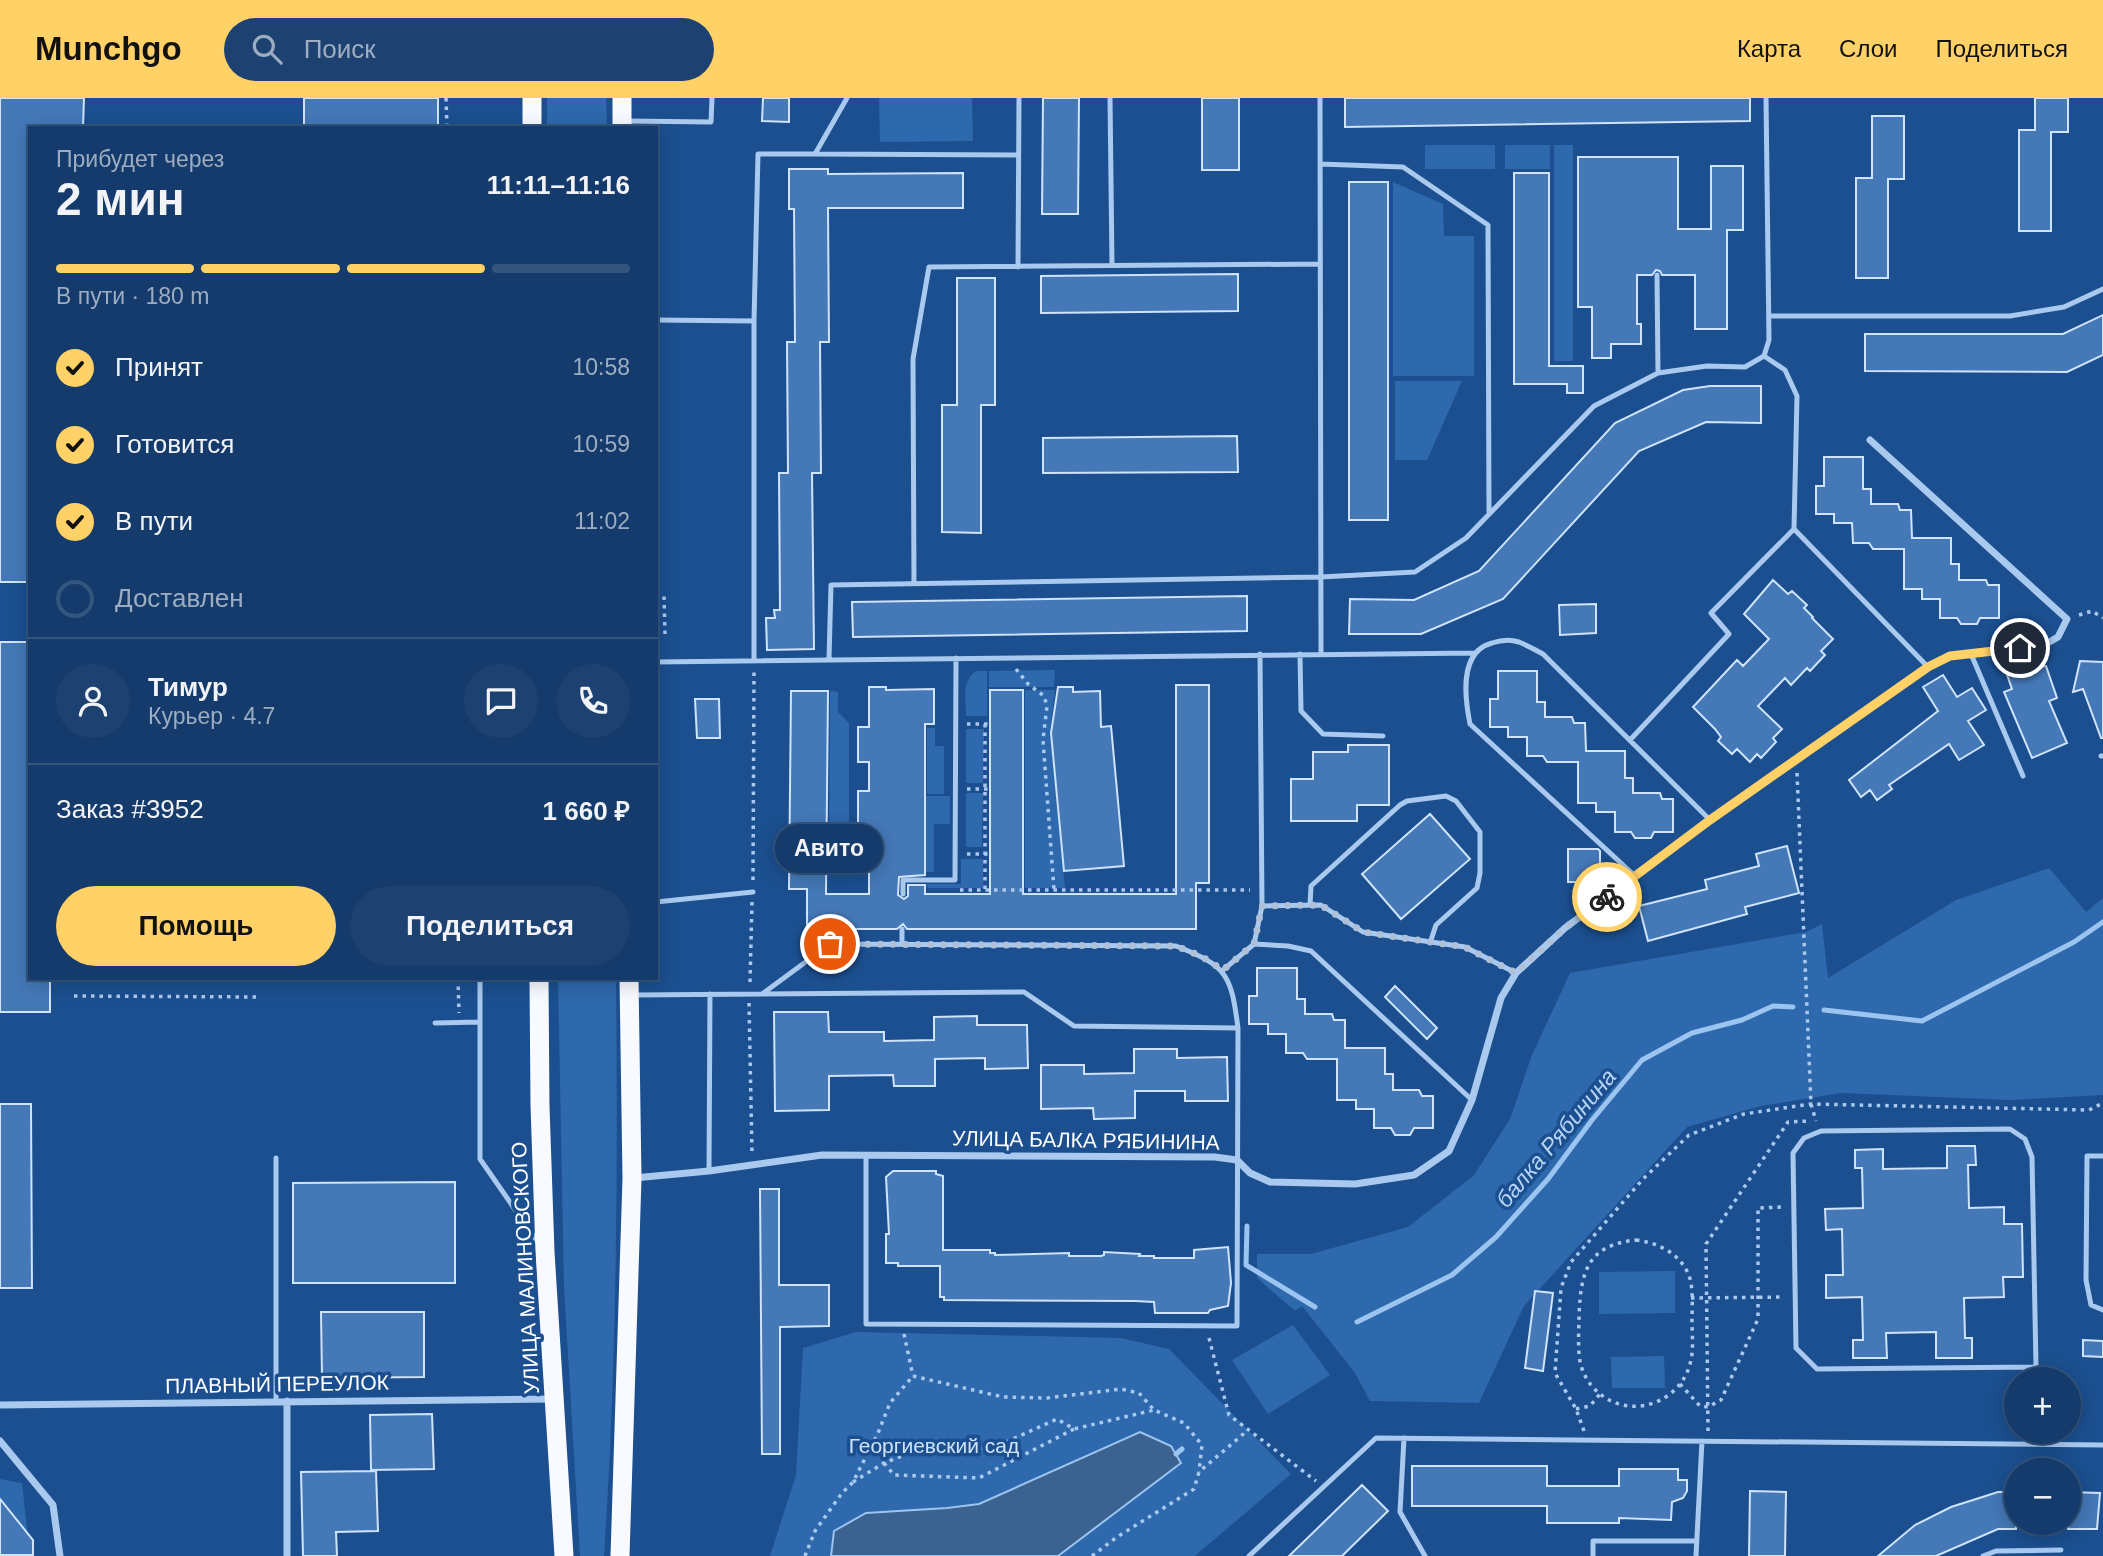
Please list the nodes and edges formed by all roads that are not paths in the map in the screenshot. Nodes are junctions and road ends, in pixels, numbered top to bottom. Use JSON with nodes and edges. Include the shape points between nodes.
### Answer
{"nodes":[{"id":1,"x":532,"y":98,"type":"edge"},
{"id":2,"x":622,"y":98,"type":"edge"},
{"id":3,"x":712,"y":98,"type":"edge"},
{"id":4,"x":848,"y":98,"type":"edge"},
{"id":5,"x":1019,"y":98,"type":"edge"},
{"id":6,"x":1110,"y":98,"type":"edge"},
{"id":7,"x":1320,"y":98,"type":"edge"},
{"id":8,"x":1766,"y":98,"type":"edge"},
{"id":9,"x":622,"y":125,"type":"edge"},
{"id":10,"x":532,"y":126,"type":"edge"},
{"id":11,"x":815,"y":154,"type":"junction"},
{"id":12,"x":1018,"y":155,"type":"junction"},
{"id":13,"x":1320,"y":164,"type":"junction"},
{"id":14,"x":1321,"y":264,"type":"junction"},
{"id":15,"x":1112,"y":265,"type":"junction"},
{"id":16,"x":1017,"y":267,"type":"junction"},
{"id":17,"x":1657,"y":275,"type":"dead end"},
{"id":18,"x":2103,"y":289,"type":"edge"},
{"id":19,"x":1769,"y":316,"type":"junction"},
{"id":20,"x":658,"y":320,"type":"edge"},
{"id":21,"x":754,"y":321,"type":"junction"},
{"id":22,"x":1764,"y":356,"type":"junction"},
{"id":23,"x":1658,"y":373,"type":"junction"},
{"id":24,"x":1870,"y":440,"type":"dead end"},
{"id":25,"x":1489,"y":513,"type":"junction"},
{"id":26,"x":1794,"y":529,"type":"junction"},
{"id":27,"x":1321,"y":577,"type":"junction"},
{"id":28,"x":914,"y":584,"type":"junction"},
{"id":29,"x":1300,"y":653,"type":"junction"},
{"id":30,"x":1321,"y":653,"type":"junction"},
{"id":31,"x":1476,"y":653,"type":"junction"},
{"id":32,"x":1971,"y":653,"type":"junction"},
{"id":33,"x":1260,"y":654,"type":"junction"},
{"id":34,"x":956,"y":658,"type":"junction"},
{"id":35,"x":829,"y":659,"type":"junction"},
{"id":36,"x":754,"y":661,"type":"junction"},
{"id":37,"x":658,"y":662,"type":"edge"},
{"id":38,"x":1928,"y":667,"type":"junction"},
{"id":39,"x":1383,"y":736,"type":"dead end"},
{"id":40,"x":1630,"y":740,"type":"junction"},
{"id":41,"x":2023,"y":776,"type":"dead end"},
{"id":42,"x":1710,"y":820,"type":"junction"},
{"id":43,"x":1635,"y":876,"type":"junction"},
{"id":44,"x":752,"y":892,"type":"road end"},
{"id":45,"x":903,"y":894,"type":"dead end"},
{"id":46,"x":658,"y":902,"type":"edge"},
{"id":47,"x":1310,"y":905,"type":"junction"},
{"id":48,"x":1262,"y":906,"type":"junction"},
{"id":49,"x":902,"y":929,"type":"dead end"},
{"id":50,"x":1431,"y":940,"type":"junction"},
{"id":51,"x":902,"y":944,"type":"junction"},
{"id":52,"x":1254,"y":944,"type":"junction"},
{"id":53,"x":1223,"y":970,"type":"junction"},
{"id":54,"x":1516,"y":973,"type":"junction"},
{"id":55,"x":481,"y":980,"type":"edge"},
{"id":56,"x":539,"y":980,"type":"edge"},
{"id":57,"x":629,"y":987,"type":"edge"},
{"id":58,"x":710,"y":994,"type":"junction"},
{"id":59,"x":762,"y":994,"type":"junction"},
{"id":60,"x":480,"y":1022,"type":"junction"},
{"id":61,"x":435,"y":1023,"type":"dead end"},
{"id":62,"x":1238,"y":1028,"type":"junction"},
{"id":63,"x":1472,"y":1100,"type":"junction"},
{"id":64,"x":866,"y":1155,"type":"junction"},
{"id":65,"x":2103,"y":1156,"type":"edge"},
{"id":66,"x":276,"y":1158,"type":"dead end"},
{"id":67,"x":1237,"y":1160,"type":"junction"},
{"id":68,"x":709,"y":1171,"type":"junction"},
{"id":69,"x":632,"y":1178,"type":"junction"},
{"id":70,"x":545,"y":1252,"type":"junction"},
{"id":71,"x":2103,"y":1311,"type":"edge"},
{"id":72,"x":2036,"y":1367,"type":"joint"},
{"id":73,"x":555,"y":1399,"type":"junction"},
{"id":74,"x":276,"y":1401,"type":"junction"},
{"id":75,"x":287,"y":1401,"type":"junction"},
{"id":76,"x":0,"y":1405,"type":"edge"},
{"id":77,"x":1404,"y":1438,"type":"junction"},
{"id":78,"x":0,"y":1441,"type":"edge"},
{"id":79,"x":1702,"y":1441,"type":"junction"},
{"id":80,"x":2004,"y":1444,"type":"edge"},
{"id":81,"x":2038,"y":1444,"type":"edge"},
{"id":82,"x":2103,"y":1445,"type":"edge"},
{"id":83,"x":1697,"y":1541,"type":"junction"},
{"id":84,"x":2061,"y":1550,"type":"dead end"},
{"id":85,"x":61,"y":1556,"type":"edge"},
{"id":86,"x":287,"y":1556,"type":"edge"},
{"id":87,"x":564,"y":1556,"type":"edge"},
{"id":88,"x":620,"y":1556,"type":"edge"},
{"id":89,"x":1249,"y":1556,"type":"edge"},
{"id":90,"x":1425,"y":1556,"type":"edge"},
{"id":91,"x":1594,"y":1556,"type":"edge"},
{"id":92,"x":1696,"y":1556,"type":"edge"},
{"id":93,"x":1983,"y":1556,"type":"edge"}],
"edges":[{"from":1,"to":10,"type":"highway"},
{"from":2,"to":9,"type":"highway"},
{"from":3,"to":9,"type":"lane","via":[[711,122]]},
{"from":4,"to":11,"type":"lane"},
{"from":5,"to":12,"type":"lane"},
{"from":6,"to":15,"type":"lane"},
{"from":7,"to":13,"type":"lane"},
{"from":8,"to":19,"type":"lane"},
{"from":11,"to":12,"type":"lane"},
{"from":11,"to":21,"type":"lane","via":[[758,154]]},
{"from":12,"to":16,"type":"lane"},
{"from":13,"to":14,"type":"lane"},
{"from":13,"to":25,"type":"lane","via":[[1403,167],[1488,225]]},
{"from":14,"to":15,"type":"lane"},
{"from":14,"to":27,"type":"lane"},
{"from":15,"to":16,"type":"lane"},
{"from":16,"to":28,"type":"lane","via":[[929,267],[913,359]]},
{"from":17,"to":23,"type":"lane"},
{"from":18,"to":19,"type":"lane","via":[[2064,307],[2010,316]]},
{"from":19,"to":22,"type":"lane"},
{"from":20,"to":21,"type":"lane"},
{"from":21,"to":36,"type":"lane"},
{"from":22,"to":23,"type":"lane","via":[[1745,367],[1707,366]]},
{"from":22,"to":26,"type":"lane","via":[[1785,370],[1797,396]]},
{"from":23,"to":25,"type":"lane","via":[[1594,406]]},
{"from":24,"to":32,"type":"street","name":"УЛИЦА БАЛКА РЯБИНИНА","via":[[2067,619],[2058,637],[2044,645]]},
{"from":25,"to":27,"type":"lane","via":[[1466,538],[1415,572]]},
{"from":26,"to":38,"type":"lane"},
{"from":26,"to":40,"type":"lane","via":[[1711,613],[1729,634]]},
{"from":27,"to":28,"type":"lane"},
{"from":27,"to":30,"type":"lane"},
{"from":28,"to":35,"type":"lane","via":[[831,585]]},
{"from":29,"to":30,"type":"lane"},
{"from":29,"to":33,"type":"lane"},
{"from":29,"to":39,"type":"lane","via":[[1301,711],[1319,731]]},
{"from":30,"to":31,"type":"lane"},
{"from":31,"to":40,"type":"lane","via":[[1485,644],[1502,640],[1518,641],[1543,654]]},
{"from":31,"to":43,"type":"lane","via":[[1466,676],[1470,724]]},
{"from":32,"to":38,"type":"street","name":"УЛИЦА БАЛКА РЯБИНИНА","via":[[1950,656]]},
{"from":32,"to":41,"type":"lane"},
{"from":33,"to":34,"type":"lane"},
{"from":33,"to":48,"type":"lane"},
{"from":34,"to":35,"type":"lane"},
{"from":34,"to":45,"type":"lane","via":[[956,880],[903,880]]},
{"from":35,"to":36,"type":"lane"},
{"from":36,"to":37,"type":"lane"},
{"from":38,"to":42,"type":"street","name":"УЛИЦА БАЛКА РЯБИНИНА"},
{"from":40,"to":42,"type":"lane"},
{"from":42,"to":43,"type":"street","name":"УЛИЦА БАЛКА РЯБИНИНА"},
{"from":43,"to":54,"type":"street","name":"УЛИЦА БАЛКА РЯБИНИНА","via":[[1565,928]]},
{"from":44,"to":46,"type":"lane"},
{"from":47,"to":48,"type":"lane"},
{"from":47,"to":50,"type":"lane","via":[[1321,905],[1363,932]]},
{"from":47,"to":50,"type":"lane","via":[[1311,886],[1400,805],[1446,796],[1456,801],[1480,832],[1480,873],[1477,888],[1436,925]]},
{"from":48,"to":52,"type":"lane"},
{"from":49,"to":51,"type":"lane"},
{"from":50,"to":54,"type":"lane","via":[[1465,947]]},
{"from":51,"to":53,"type":"lane","via":[[1176,946]]},
{"from":51,"to":59,"type":"lane","via":[[830,944]]},
{"from":52,"to":53,"type":"lane"},
{"from":52,"to":63,"type":"lane","via":[[1311,951]]},
{"from":53,"to":62,"type":"lane","via":[[1234,997]]},
{"from":54,"to":63,"type":"street","name":"УЛИЦА БАЛКА РЯБИНИНА","via":[[1501,998]]},
{"from":55,"to":60,"type":"lane"},
{"from":56,"to":70,"type":"highway","name":"УЛИЦА МАЛИНОВСКОГО"},
{"from":57,"to":58,"type":"lane"},
{"from":57,"to":69,"type":"highway"},
{"from":58,"to":59,"type":"lane"},
{"from":58,"to":68,"type":"lane"},
{"from":59,"to":62,"type":"lane","via":[[1024,992],[1074,1026]]},
{"from":60,"to":61,"type":"lane"},
{"from":60,"to":70,"type":"lane","via":[[480,1159]]},
{"from":62,"to":67,"type":"lane"},
{"from":63,"to":67,"type":"street","name":"УЛИЦА БАЛКА РЯБИНИНА","via":[[1449,1151],[1414,1175],[1355,1184],[1270,1182],[1250,1173]]},
{"from":64,"to":67,"type":"street","name":"УЛИЦА БАЛКА РЯБИНИНА"},
{"from":64,"to":67,"type":"lane","via":[[866,1324],[1237,1326]]},
{"from":64,"to":68,"type":"street","name":"УЛИЦА БАЛКА РЯБИНИНА","via":[[822,1155]]},
{"from":65,"to":71,"type":"lane","via":[[2087,1156],[2086,1280],[2091,1305]]},
{"from":66,"to":74,"type":"lane"},
{"from":68,"to":69,"type":"street","name":"УЛИЦА БАЛКА РЯБИНИНА"},
{"from":69,"to":88,"type":"highway"},
{"from":70,"to":73,"type":"highway","name":"УЛИЦА МАЛИНОВСКОГО"},
{"from":72,"to":72,"type":"lane","via":[[2032,1157],[2025,1139],[2010,1129],[1821,1130],[1804,1138],[1793,1153],[1796,1348],[1817,1369]]},
{"from":73,"to":75,"type":"street","name":"ПЛАВНЫЙ ПЕРЕУЛОК"},
{"from":73,"to":87,"type":"highway","name":"УЛИЦА МАЛИНОВСКОГО"},
{"from":74,"to":75,"type":"street","name":"ПЛАВНЫЙ ПЕРЕУЛОК"},
{"from":74,"to":76,"type":"street","name":"ПЛАВНЫЙ ПЕРЕУЛОК"},
{"from":75,"to":86,"type":"street"},
{"from":77,"to":79,"type":"lane"},
{"from":77,"to":89,"type":"lane","via":[[1376,1438]]},
{"from":77,"to":90,"type":"lane","via":[[1400,1512]]},
{"from":78,"to":85,"type":"street","via":[[53,1505]]},
{"from":79,"to":80,"type":"lane"},
{"from":79,"to":83,"type":"lane"},
{"from":81,"to":82,"type":"lane"},
{"from":83,"to":91,"type":"lane","via":[[1594,1541]]},
{"from":83,"to":92,"type":"lane"},
{"from":84,"to":93,"type":"lane","via":[[1996,1551]]}]}
